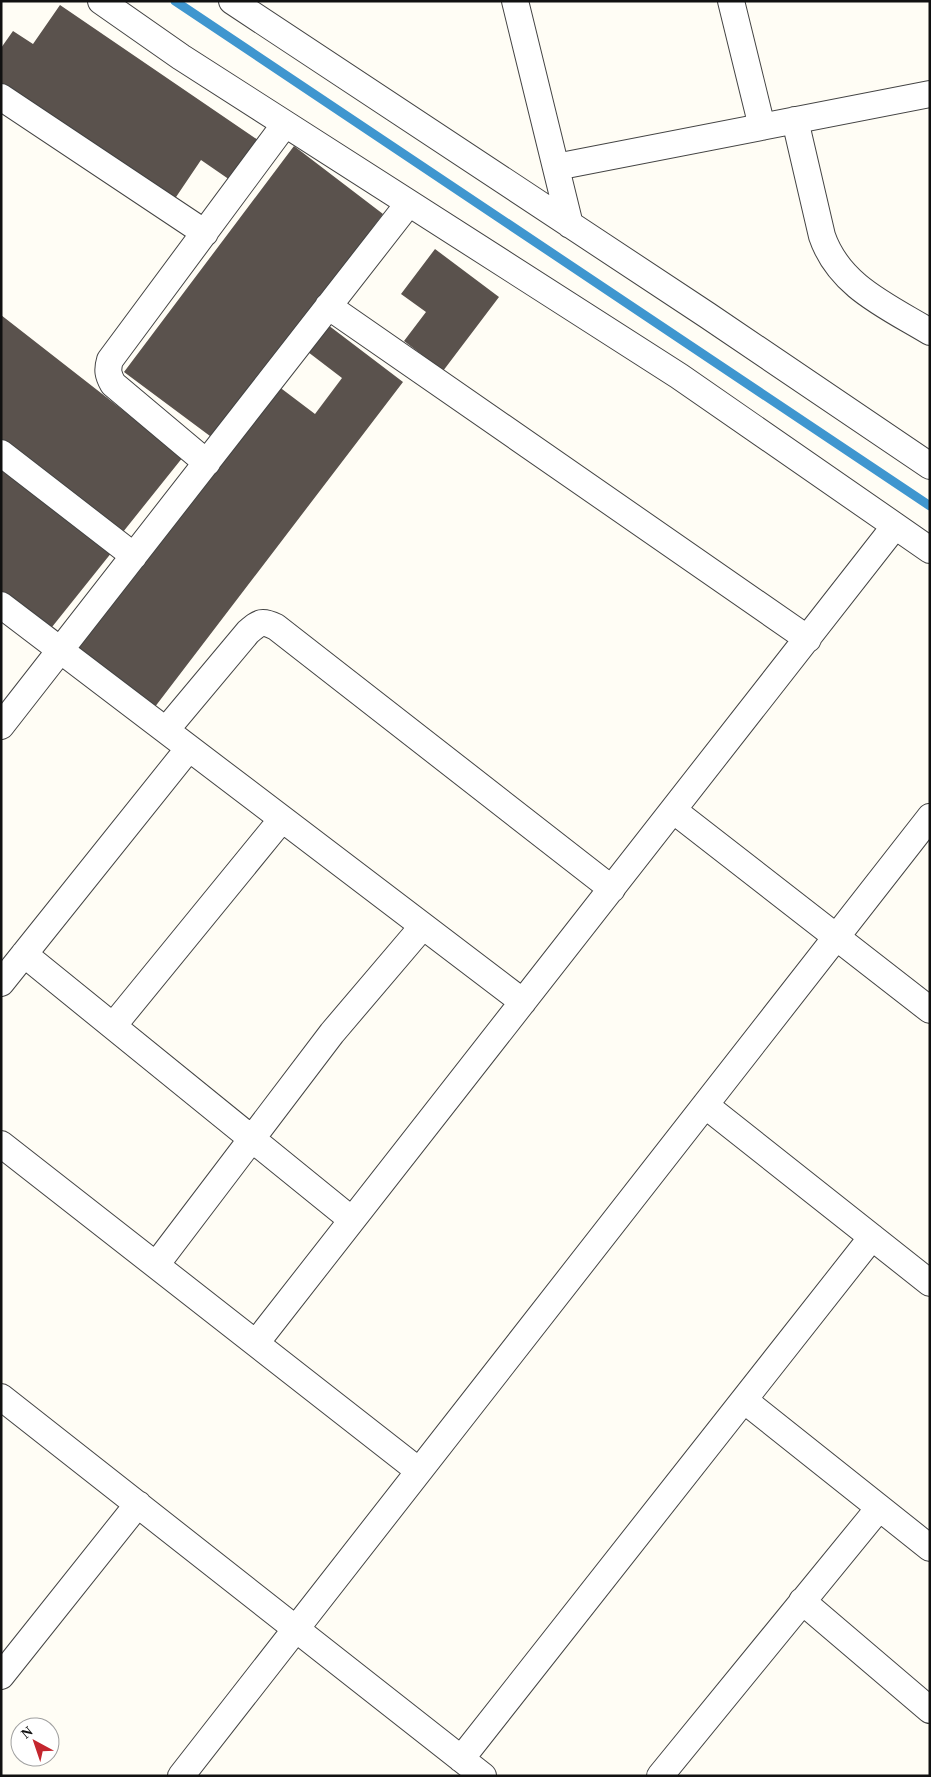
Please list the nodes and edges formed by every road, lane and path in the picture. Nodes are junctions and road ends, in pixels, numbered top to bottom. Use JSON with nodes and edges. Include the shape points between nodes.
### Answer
{"nodes":[{"id":1,"x":102,"y":1,"type":"edge"},
{"id":2,"x":232,"y":1,"type":"edge"},
{"id":3,"x":515,"y":1,"type":"edge"},
{"id":4,"x":731,"y":1,"type":"edge"},
{"id":5,"x":930,"y":94,"type":"edge"},
{"id":6,"x":1,"y":97,"type":"edge"},
{"id":7,"x":795,"y":120,"type":"junction"},
{"id":8,"x":285,"y":124,"type":"junction"},
{"id":9,"x":762,"y":127,"type":"junction"},
{"id":10,"x":556,"y":167,"type":"junction"},
{"id":11,"x":409,"y":204,"type":"junction"},
{"id":12,"x":570,"y":225,"type":"junction"},
{"id":13,"x":205,"y":233,"type":"junction"},
{"id":14,"x":328,"y":306,"type":"junction"},
{"id":15,"x":926,"y":326,"type":"edge"},
{"id":16,"x":1,"y":453,"type":"edge"},
{"id":17,"x":207,"y":463,"type":"junction"},
{"id":18,"x":930,"y":466,"type":"edge"},
{"id":19,"x":895,"y":526,"type":"junction"},
{"id":20,"x":930,"y":550,"type":"edge"},
{"id":21,"x":134,"y":556,"type":"junction"},
{"id":22,"x":1,"y":605,"type":"edge"},
{"id":23,"x":808,"y":638,"type":"junction"},
{"id":24,"x":60,"y":650,"type":"junction"},
{"id":25,"x":1,"y":726,"type":"edge"},
{"id":26,"x":166,"y":730,"type":"junction"},
{"id":27,"x":189,"y":748,"type":"junction"},
{"id":28,"x":673,"y":810,"type":"junction"},
{"id":29,"x":930,"y":817,"type":"edge"},
{"id":30,"x":282,"y":819,"type":"junction"},
{"id":31,"x":612,"y":888,"type":"junction"},
{"id":32,"x":424,"y":926,"type":"junction"},
{"id":33,"x":836,"y":937,"type":"junction"},
{"id":34,"x":24,"y":954,"type":"junction"},
{"id":35,"x":1,"y":983,"type":"edge"},
{"id":36,"x":523,"y":1002,"type":"junction"},
{"id":37,"x":930,"y":1010,"type":"edge"},
{"id":38,"x":113,"y":1026,"type":"junction"},
{"id":39,"x":705,"y":1105,"type":"junction"},
{"id":40,"x":251,"y":1139,"type":"junction"},
{"id":41,"x":1,"y":1144,"type":"edge"},
{"id":42,"x":352,"y":1220,"type":"junction"},
{"id":43,"x":872,"y":1237,"type":"junction"},
{"id":44,"x":156,"y":1265,"type":"junction"},
{"id":45,"x":930,"y":1283,"type":"edge"},
{"id":46,"x":256,"y":1343,"type":"junction"},
{"id":47,"x":1,"y":1397,"type":"edge"},
{"id":48,"x":744,"y":1400,"type":"junction"},
{"id":49,"x":419,"y":1471,"type":"junction"},
{"id":50,"x":138,"y":1504,"type":"junction"},
{"id":51,"x":879,"y":1508,"type":"junction"},
{"id":52,"x":930,"y":1548,"type":"edge"},
{"id":53,"x":802,"y":1601,"type":"junction"},
{"id":54,"x":296,"y":1628,"type":"junction"},
{"id":55,"x":1,"y":1676,"type":"edge"},
{"id":56,"x":930,"y":1710,"type":"edge"},
{"id":57,"x":461,"y":1759,"type":"junction"},
{"id":58,"x":181,"y":1776,"type":"edge"},
{"id":59,"x":483,"y":1776,"type":"edge"},
{"id":60,"x":660,"y":1776,"type":"edge"}],
"edges":[{"from":1,"to":8,"type":"street"},
{"from":2,"to":12,"type":"street"},
{"from":3,"to":10,"type":"street"},
{"from":4,"to":9,"type":"street"},
{"from":5,"to":7,"type":"street"},
{"from":6,"to":13,"type":"street"},
{"from":7,"to":9,"type":"street"},
{"from":7,"to":15,"type":"street","via":[[827,252],[839,270],[864,292]]},
{"from":8,"to":11,"type":"street"},
{"from":8,"to":13,"type":"street"},
{"from":9,"to":10,"type":"street"},
{"from":10,"to":12,"type":"street"},
{"from":11,"to":14,"type":"street"},
{"from":11,"to":19,"type":"street","via":[[679,376]]},
{"from":12,"to":18,"type":"street"},
{"from":13,"to":17,"type":"street","via":[[107,368],[113,384]]},
{"from":14,"to":17,"type":"street"},
{"from":14,"to":23,"type":"street"},
{"from":16,"to":21,"type":"street"},
{"from":17,"to":21,"type":"street"},
{"from":19,"to":20,"type":"street"},
{"from":19,"to":23,"type":"street"},
{"from":21,"to":24,"type":"street"},
{"from":22,"to":24,"type":"street"},
{"from":23,"to":28,"type":"street"},
{"from":24,"to":25,"type":"street"},
{"from":24,"to":26,"type":"street"},
{"from":26,"to":27,"type":"street"},
{"from":26,"to":31,"type":"street","via":[[248,632],[258,623],[267,622]]},
{"from":27,"to":30,"type":"street"},
{"from":27,"to":34,"type":"street"},
{"from":28,"to":31,"type":"street"},
{"from":28,"to":33,"type":"street"},
{"from":29,"to":33,"type":"street"},
{"from":30,"to":32,"type":"street"},
{"from":30,"to":38,"type":"street"},
{"from":31,"to":36,"type":"street"},
{"from":32,"to":36,"type":"street"},
{"from":32,"to":40,"type":"street","via":[[332,1034]]},
{"from":33,"to":37,"type":"street"},
{"from":33,"to":39,"type":"street"},
{"from":34,"to":35,"type":"street"},
{"from":34,"to":38,"type":"street"},
{"from":36,"to":42,"type":"street"},
{"from":38,"to":40,"type":"street"},
{"from":39,"to":43,"type":"street"},
{"from":39,"to":49,"type":"street"},
{"from":40,"to":42,"type":"street"},
{"from":40,"to":44,"type":"street"},
{"from":41,"to":44,"type":"street"},
{"from":42,"to":46,"type":"street"},
{"from":43,"to":45,"type":"street"},
{"from":43,"to":48,"type":"street"},
{"from":44,"to":46,"type":"street"},
{"from":46,"to":49,"type":"street"},
{"from":47,"to":50,"type":"street"},
{"from":48,"to":51,"type":"street"},
{"from":48,"to":57,"type":"street"},
{"from":49,"to":54,"type":"street"},
{"from":50,"to":54,"type":"street"},
{"from":50,"to":55,"type":"street"},
{"from":51,"to":52,"type":"street"},
{"from":51,"to":53,"type":"street"},
{"from":53,"to":56,"type":"street"},
{"from":53,"to":60,"type":"street"},
{"from":54,"to":57,"type":"street"},
{"from":54,"to":58,"type":"street"},
{"from":57,"to":59,"type":"street"}]}
